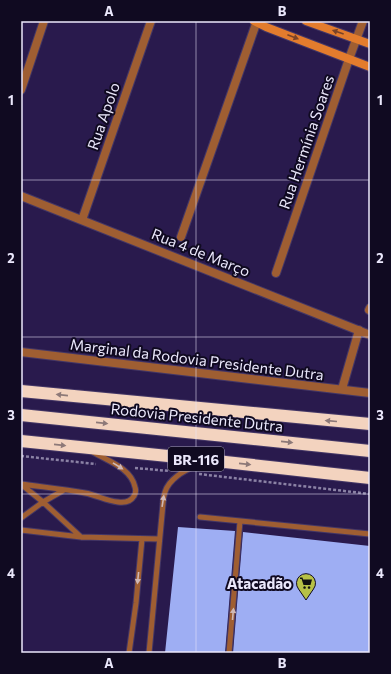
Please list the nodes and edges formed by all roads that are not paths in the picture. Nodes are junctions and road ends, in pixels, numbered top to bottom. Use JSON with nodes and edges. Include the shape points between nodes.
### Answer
{"nodes":[{"id":1,"x":44,"y":21,"type":"edge"},
{"id":2,"x":151,"y":21,"type":"edge"},
{"id":3,"x":306,"y":21,"type":"edge"},
{"id":4,"x":364,"y":21,"type":"edge"},
{"id":5,"x":256,"y":22,"type":"edge"},
{"id":6,"x":357,"y":39,"type":"junction"},
{"id":7,"x":370,"y":44,"type":"edge"},
{"id":8,"x":349,"y":59,"type":"junction"},
{"id":9,"x":370,"y":66,"type":"edge"},
{"id":10,"x":21,"y":90,"type":"edge"},
{"id":11,"x":21,"y":196,"type":"edge"},
{"id":12,"x":82,"y":220,"type":"junction"},
{"id":13,"x":181,"y":237,"type":"dead end"},
{"id":14,"x":276,"y":273,"type":"dead end"},
{"id":15,"x":359,"y":330,"type":"junction"},
{"id":16,"x":370,"y":335,"type":"edge"},
{"id":17,"x":21,"y":352,"type":"edge"},
{"id":18,"x":342,"y":389,"type":"junction"},
{"id":19,"x":21,"y":391,"type":"edge"},
{"id":20,"x":370,"y":393,"type":"edge"},
{"id":21,"x":21,"y":415,"type":"edge"},
{"id":22,"x":370,"y":424,"type":"edge"},
{"id":23,"x":21,"y":441,"type":"edge"},
{"id":24,"x":84,"y":447,"type":"junction"},
{"id":25,"x":370,"y":451,"type":"edge"},
{"id":26,"x":206,"y":460,"type":"junction"},
{"id":27,"x":370,"y":478,"type":"edge"},
{"id":28,"x":21,"y":484,"type":"edge"},
{"id":29,"x":64,"y":490,"type":"junction"},
{"id":30,"x":43,"y":502,"type":"junction"},
{"id":31,"x":200,"y":517,"type":"dead end"},
{"id":32,"x":21,"y":518,"type":"edge"},
{"id":33,"x":240,"y":521,"type":"junction"},
{"id":34,"x":21,"y":530,"type":"edge"},
{"id":35,"x":370,"y":534,"type":"edge"},
{"id":36,"x":81,"y":537,"type":"junction"},
{"id":37,"x":142,"y":539,"type":"junction"},
{"id":38,"x":160,"y":540,"type":"junction"},
{"id":39,"x":129,"y":653,"type":"edge"},
{"id":40,"x":149,"y":653,"type":"edge"},
{"id":41,"x":229,"y":653,"type":"edge"}],
"edges":[{"from":1,"to":10,"type":"street"},
{"from":2,"to":12,"type":"street","name":"Rua Apolo"},
{"from":6,"to":3,"type":"street","one_way":true},
{"from":4,"to":6,"type":"street","name":"Rua Hermínia Soares"},
{"from":5,"to":8,"type":"street","one_way":true},
{"from":5,"to":13,"type":"street"},
{"from":6,"to":7,"type":"street"},
{"from":6,"to":8,"type":"street","name":"Rua Hermínia Soares"},
{"from":8,"to":9,"type":"street"},
{"from":8,"to":14,"type":"street","name":"Rua Hermínia Soares"},
{"from":11,"to":12,"type":"street","name":"Rua 4 de Março"},
{"from":12,"to":15,"type":"street","name":"Rua 4 de Março"},
{"from":15,"to":16,"type":"street","name":"Rua 4 de Março"},
{"from":15,"to":18,"type":"street"},
{"from":17,"to":18,"type":"street","name":"Marginal da Rodovia Presidente Dutra"},
{"from":18,"to":20,"type":"street","name":"Marginal da Rodovia Presidente Dutra"},
{"from":22,"to":19,"type":"highway","name":"Rodovia Presidente Dutra","one_way":true},
{"from":21,"to":25,"type":"highway","name":"Rodovia Presidente Dutra","number":"BR-116","one_way":true},
{"from":23,"to":24,"type":"highway","number":"BR-116","one_way":true},
{"from":24,"to":26,"type":"highway","number":"BR-116"},
{"from":24,"to":29,"type":"lane","one_way":true,"via":[[128,474],[134,483],[134,497],[125,502],[118,502]]},
{"from":26,"to":27,"type":"highway","number":"BR-116","one_way":true},
{"from":38,"to":26,"type":"lane","one_way":true,"via":[[163,504],[168,486],[172,480]]},
{"from":28,"to":29,"type":"lane"},
{"from":28,"to":30,"type":"lane"},
{"from":29,"to":30,"type":"lane"},
{"from":30,"to":32,"type":"lane"},
{"from":30,"to":36,"type":"lane"},
{"from":31,"to":33,"type":"lane"},
{"from":33,"to":35,"type":"lane"},
{"from":41,"to":33,"type":"lane","one_way":true},
{"from":34,"to":36,"type":"lane"},
{"from":36,"to":37,"type":"lane"},
{"from":37,"to":38,"type":"lane"},
{"from":37,"to":39,"type":"lane","one_way":true},
{"from":38,"to":40,"type":"lane"}]}
